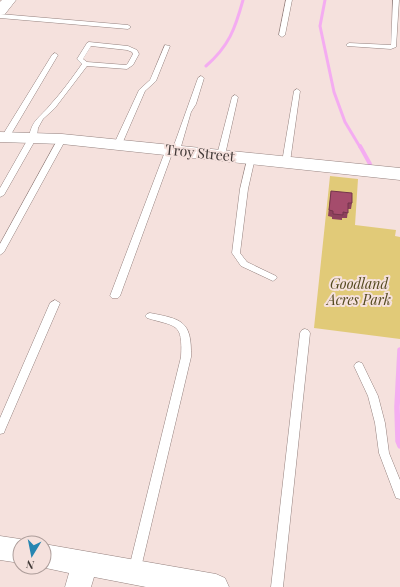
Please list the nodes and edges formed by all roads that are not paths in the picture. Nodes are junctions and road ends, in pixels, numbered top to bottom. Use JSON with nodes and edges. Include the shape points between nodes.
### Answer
{"nodes":[{"id":1,"x":9,"y":0,"type":"edge"},
{"id":2,"x":289,"y":0,"type":"edge"},
{"id":3,"x":396,"y":0,"type":"edge"},
{"id":4,"x":0,"y":11,"type":"edge"},
{"id":5,"x":0,"y":16,"type":"edge"},
{"id":6,"x":128,"y":27,"type":"dead end"},
{"id":7,"x":282,"y":35,"type":"dead end"},
{"id":8,"x":349,"y":45,"type":"dead end"},
{"id":9,"x":167,"y":46,"type":"dead end"},
{"id":10,"x":55,"y":55,"type":"dead end"},
{"id":11,"x":85,"y":64,"type":"junction"},
{"id":12,"x":201,"y":78,"type":"dead end"},
{"id":13,"x":297,"y":91,"type":"dead end"},
{"id":14,"x":235,"y":97,"type":"dead end"},
{"id":15,"x":3,"y":136,"type":"edge"},
{"id":16,"x":33,"y":137,"type":"junction"},
{"id":17,"x":62,"y":139,"type":"junction"},
{"id":18,"x":118,"y":144,"type":"junction"},
{"id":19,"x":173,"y":150,"type":"junction"},
{"id":20,"x":221,"y":155,"type":"junction"},
{"id":21,"x":251,"y":158,"type":"junction"},
{"id":22,"x":286,"y":162,"type":"junction"},
{"id":23,"x":400,"y":174,"type":"edge"},
{"id":24,"x":0,"y":194,"type":"edge"},
{"id":25,"x":0,"y":252,"type":"edge"},
{"id":26,"x":273,"y":278,"type":"dead end"},
{"id":27,"x":115,"y":296,"type":"dead end"},
{"id":28,"x":56,"y":304,"type":"dead end"},
{"id":29,"x":150,"y":316,"type":"dead end"},
{"id":30,"x":305,"y":333,"type":"dead end"},
{"id":31,"x":359,"y":366,"type":"dead end"},
{"id":32,"x":0,"y":430,"type":"edge"},
{"id":33,"x":400,"y":494,"type":"edge"},
{"id":34,"x":0,"y":548,"type":"edge"},
{"id":35,"x":12,"y":550,"type":"edge"},
{"id":36,"x":52,"y":557,"type":"edge"},
{"id":37,"x":85,"y":563,"type":"junction"},
{"id":38,"x":134,"y":572,"type":"junction"},
{"id":39,"x":78,"y":587,"type":"edge"},
{"id":40,"x":216,"y":587,"type":"edge"},
{"id":41,"x":277,"y":587,"type":"edge"}],
"edges":[{"from":1,"to":4,"type":"main road"},
{"from":2,"to":7,"type":"lane"},
{"from":3,"to":8,"type":"lane","via":[[394,46]]},
{"from":5,"to":6,"type":"lane"},
{"from":9,"to":18,"type":"lane","via":[[153,81],[142,90]]},
{"from":10,"to":15,"type":"lane"},
{"from":11,"to":11,"type":"lane","via":[[80,59],[90,44],[128,48],[136,54],[128,67]]},
{"from":11,"to":16,"type":"lane","via":[[53,107],[40,118],[34,128]]},
{"from":12,"to":19,"type":"lane"},
{"from":13,"to":22,"type":"lane"},
{"from":14,"to":20,"type":"lane"},
{"from":15,"to":16,"type":"main road","name":"Troy Street"},
{"from":16,"to":17,"type":"main road","name":"Troy Street"},
{"from":16,"to":24,"type":"lane"},
{"from":17,"to":18,"type":"main road","name":"Troy Street"},
{"from":17,"to":25,"type":"lane"},
{"from":18,"to":19,"type":"main road","name":"Troy Street"},
{"from":19,"to":20,"type":"main road","name":"Troy Street"},
{"from":19,"to":27,"type":"lane"},
{"from":20,"to":21,"type":"main road","name":"Troy Street"},
{"from":21,"to":22,"type":"main road","name":"Troy Street"},
{"from":21,"to":26,"type":"lane","via":[[244,189],[236,253],[244,264]]},
{"from":22,"to":23,"type":"main road","name":"Troy Street"},
{"from":28,"to":32,"type":"lane"},
{"from":29,"to":38,"type":"lane","via":[[168,319],[182,327],[186,337],[186,357]]},
{"from":30,"to":41,"type":"lane"},
{"from":31,"to":33,"type":"lane","via":[[373,396],[384,453]]},
{"from":34,"to":35,"type":"street"},
{"from":36,"to":37,"type":"street"},
{"from":37,"to":38,"type":"street"},
{"from":37,"to":39,"type":"street"},
{"from":38,"to":40,"type":"street"}]}
